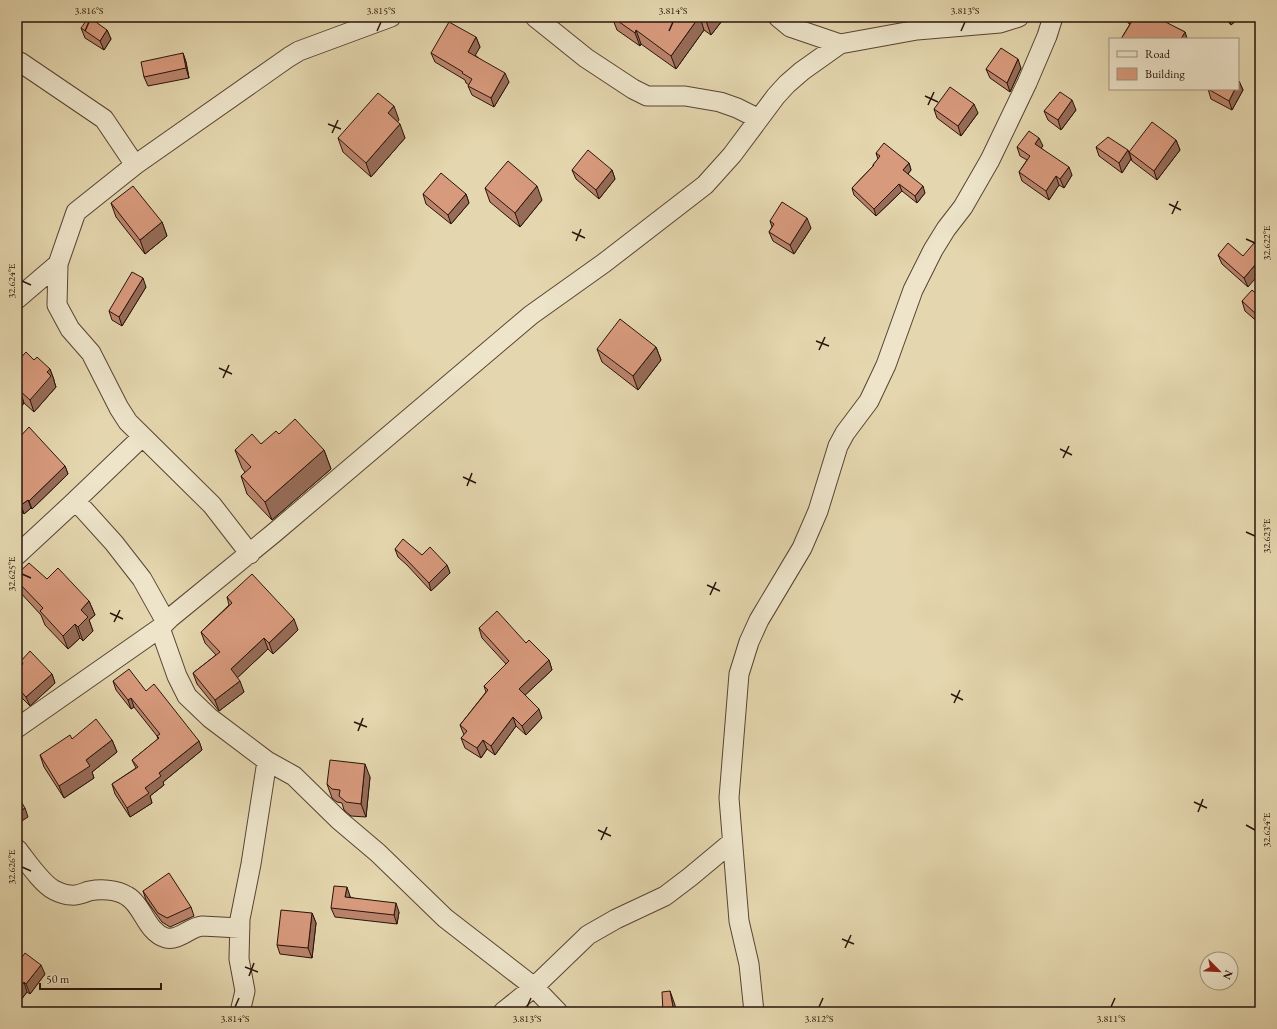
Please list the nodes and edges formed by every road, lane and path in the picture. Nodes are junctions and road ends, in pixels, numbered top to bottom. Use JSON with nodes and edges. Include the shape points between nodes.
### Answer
{"nodes":[{"id":1,"x":391,"y":17,"type":"edge"},
{"id":2,"x":535,"y":17,"type":"edge"},
{"id":3,"x":778,"y":17,"type":"edge"},
{"id":4,"x":1019,"y":17,"type":"edge"},
{"id":5,"x":1053,"y":17,"type":"edge"},
{"id":6,"x":840,"y":44,"type":"junction"},
{"id":7,"x":18,"y":61,"type":"edge"},
{"id":8,"x":759,"y":119,"type":"junction"},
{"id":9,"x":135,"y":165,"type":"junction"},
{"id":10,"x":58,"y":264,"type":"junction"},
{"id":11,"x":17,"y":299,"type":"edge"},
{"id":12,"x":142,"y":437,"type":"junction"},
{"id":13,"x":76,"y":501,"type":"junction"},
{"id":14,"x":250,"y":554,"type":"junction"},
{"id":15,"x":17,"y":555,"type":"edge"},
{"id":16,"x":163,"y":625,"type":"junction"},
{"id":17,"x":17,"y":728,"type":"edge"},
{"id":18,"x":267,"y":761,"type":"junction"},
{"id":19,"x":732,"y":842,"type":"junction"},
{"id":20,"x":17,"y":849,"type":"edge"},
{"id":21,"x":240,"y":928,"type":"junction"},
{"id":22,"x":534,"y":987,"type":"junction"},
{"id":23,"x":240,"y":1012,"type":"edge"},
{"id":24,"x":502,"y":1012,"type":"edge"},
{"id":25,"x":558,"y":1012,"type":"edge"},
{"id":26,"x":754,"y":1012,"type":"edge"}],
"edges":[{"from":1,"to":9,"type":"street","via":[[288,57]]},
{"from":2,"to":8,"type":"street","via":[[586,58],[647,96],[686,96],[720,102]]},
{"from":3,"to":6,"type":"street","via":[[790,27]]},
{"from":4,"to":6,"type":"street","via":[[1000,23],[917,30]]},
{"from":5,"to":19,"type":"street","via":[[1030,76],[990,160],[963,207],[933,250],[913,290],[886,364],[869,401],[838,446],[818,511],[802,548],[759,620],[749,642],[739,674],[729,798]]},
{"from":6,"to":8,"type":"street","via":[[787,84]]},
{"from":7,"to":9,"type":"street","via":[[104,120]]},
{"from":8,"to":14,"type":"street","via":[[705,185],[604,263],[531,315]]},
{"from":9,"to":10,"type":"street","via":[[76,212]]},
{"from":10,"to":11,"type":"street"},
{"from":10,"to":12,"type":"street","via":[[57,305],[70,329],[91,353],[128,422]]},
{"from":12,"to":13,"type":"street"},
{"from":12,"to":14,"type":"street","via":[[212,505]]},
{"from":13,"to":15,"type":"street"},
{"from":13,"to":16,"type":"street","via":[[142,579]]},
{"from":14,"to":16,"type":"street"},
{"from":16,"to":17,"type":"street"},
{"from":16,"to":18,"type":"street","via":[[177,676],[187,696],[210,718]]},
{"from":18,"to":21,"type":"street"},
{"from":18,"to":22,"type":"street","via":[[294,776],[339,820],[378,852],[445,918]]},
{"from":19,"to":22,"type":"street","via":[[664,896],[588,935]]},
{"from":19,"to":26,"type":"street","via":[[739,921],[750,964]]},
{"from":20,"to":21,"type":"street","via":[[53,889],[69,896],[111,890],[128,896],[158,934],[164,937],[177,937],[198,926]]},
{"from":21,"to":23,"type":"street","via":[[239,959],[245,991]]},
{"from":22,"to":24,"type":"street"},
{"from":22,"to":25,"type":"street"}]}
